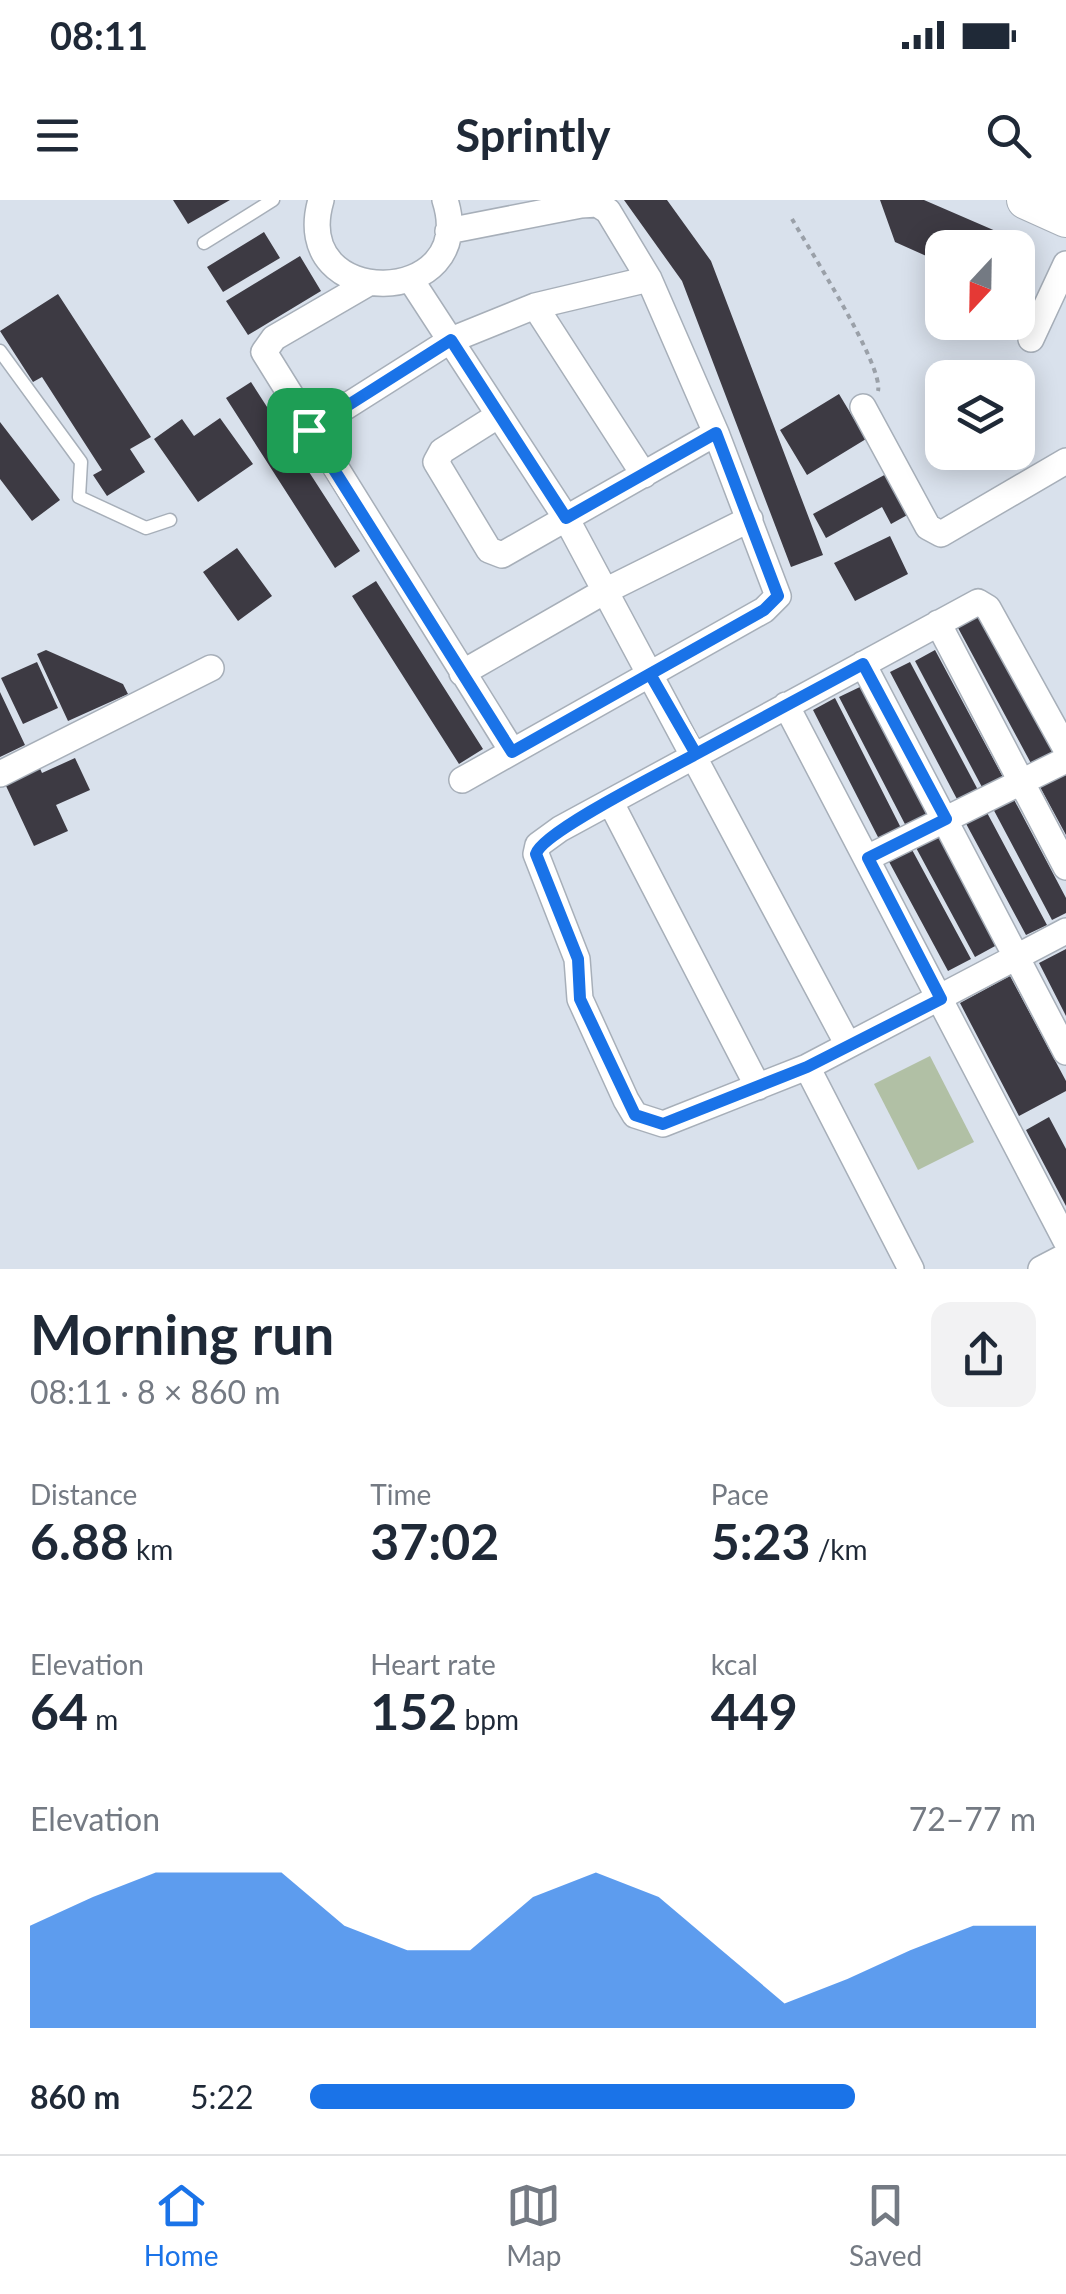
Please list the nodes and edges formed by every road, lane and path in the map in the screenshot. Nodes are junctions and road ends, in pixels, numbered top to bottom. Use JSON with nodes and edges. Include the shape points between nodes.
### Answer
{"nodes":[{"id":1,"x":273,"y":200,"type":"edge"},
{"id":2,"x":321,"y":200,"type":"edge"},
{"id":3,"x":445,"y":200,"type":"edge"},
{"id":4,"x":1026,"y":200,"type":"edge"},
{"id":5,"x":1066,"y":218,"type":"edge"},
{"id":6,"x":792,"y":219,"type":"dead end"},
{"id":7,"x":448,"y":231,"type":"junction"},
{"id":8,"x":204,"y":243,"type":"dead end"},
{"id":9,"x":1066,"y":264,"type":"edge"},
{"id":10,"x":649,"y":279,"type":"junction"},
{"id":11,"x":411,"y":280,"type":"junction"},
{"id":12,"x":367,"y":284,"type":"junction"},
{"id":13,"x":535,"y":306,"type":"junction"},
{"id":14,"x":1035,"y":332,"type":"edge"},
{"id":15,"x":451,"y":340,"type":"junction"},
{"id":16,"x":0,"y":351,"type":"edge"},
{"id":17,"x":863,"y":408,"type":"joint"},
{"id":18,"x":499,"y":414,"type":"junction"},
{"id":19,"x":309,"y":430,"type":"junction"},
{"id":20,"x":716,"y":433,"type":"junction"},
{"id":21,"x":1066,"y":462,"type":"edge"},
{"id":22,"x":644,"y":475,"type":"junction"},
{"id":23,"x":566,"y":518,"type":"junction"},
{"id":24,"x":750,"y":518,"type":"junction"},
{"id":25,"x":170,"y":520,"type":"dead end"},
{"id":26,"x":605,"y":591,"type":"junction"},
{"id":27,"x":938,"y":623,"type":"junction"},
{"id":28,"x":863,"y":664,"type":"junction"},
{"id":29,"x":211,"y":668,"type":"dead end"},
{"id":30,"x":462,"y":673,"type":"junction"},
{"id":31,"x":650,"y":674,"type":"junction"},
{"id":32,"x":786,"y":705,"type":"junction"},
{"id":33,"x":1066,"y":749,"type":"edge"},
{"id":34,"x":512,"y":752,"type":"junction"},
{"id":35,"x":696,"y":754,"type":"junction"},
{"id":36,"x":1066,"y":760,"type":"edge"},
{"id":37,"x":0,"y":774,"type":"edge"},
{"id":38,"x":462,"y":780,"type":"dead end"},
{"id":39,"x":1021,"y":783,"type":"junction"},
{"id":40,"x":611,"y":802,"type":"junction"},
{"id":41,"x":946,"y":819,"type":"junction"},
{"id":42,"x":868,"y":858,"type":"junction"},
{"id":43,"x":1066,"y":868,"type":"edge"},
{"id":44,"x":1066,"y":931,"type":"edge"},
{"id":45,"x":1017,"y":957,"type":"junction"},
{"id":46,"x":941,"y":999,"type":"junction"},
{"id":47,"x":848,"y":1046,"type":"junction"},
{"id":48,"x":1066,"y":1052,"type":"edge"},
{"id":49,"x":807,"y":1067,"type":"junction"},
{"id":50,"x":758,"y":1087,"type":"junction"},
{"id":51,"x":1066,"y":1241,"type":"edge"},
{"id":52,"x":1066,"y":1256,"type":"edge"},
{"id":53,"x":911,"y":1269,"type":"edge"},
{"id":54,"x":1042,"y":1269,"type":"edge"}],
"edges":[{"from":1,"to":8,"type":"lane"},
{"from":2,"to":12,"type":"street","via":[[319,236],[329,258]]},
{"from":3,"to":7,"type":"street"},
{"from":4,"to":5,"type":"main road"},
{"from":6,"to":17,"type":"path","via":[[880,380]]},
{"from":7,"to":10,"type":"street","via":[[597,204]]},
{"from":7,"to":11,"type":"street","via":[[442,251]]},
{"from":9,"to":14,"type":"street"},
{"from":10,"to":13,"type":"street"},
{"from":10,"to":20,"type":"street"},
{"from":11,"to":12,"type":"street"},
{"from":11,"to":15,"type":"street"},
{"from":12,"to":19,"type":"street","via":[[266,345],[266,357]]},
{"from":13,"to":15,"type":"street"},
{"from":13,"to":22,"type":"street"},
{"from":15,"to":18,"type":"street"},
{"from":15,"to":19,"type":"street"},
{"from":16,"to":25,"type":"lane","via":[[81,462],[79,496],[146,528]]},
{"from":17,"to":21,"type":"street","via":[[928,527],[941,534]]},
{"from":18,"to":23,"type":"street"},
{"from":18,"to":23,"type":"street","via":[[436,462],[489,550],[502,556]]},
{"from":19,"to":30,"type":"street"},
{"from":20,"to":22,"type":"street"},
{"from":20,"to":24,"type":"street"},
{"from":22,"to":23,"type":"street"},
{"from":23,"to":26,"type":"street"},
{"from":24,"to":26,"type":"street"},
{"from":24,"to":31,"type":"street","via":[[777,584],[775,602]]},
{"from":26,"to":30,"type":"street"},
{"from":26,"to":31,"type":"street"},
{"from":27,"to":28,"type":"street"},
{"from":27,"to":33,"type":"street","via":[[978,602],[988,608]]},
{"from":27,"to":39,"type":"street"},
{"from":28,"to":32,"type":"street"},
{"from":28,"to":41,"type":"street"},
{"from":29,"to":37,"type":"street"},
{"from":30,"to":34,"type":"street"},
{"from":31,"to":34,"type":"street"},
{"from":31,"to":35,"type":"street"},
{"from":32,"to":35,"type":"street"},
{"from":32,"to":42,"type":"street"},
{"from":34,"to":38,"type":"street"},
{"from":35,"to":40,"type":"street"},
{"from":35,"to":47,"type":"street"},
{"from":36,"to":39,"type":"street"},
{"from":39,"to":41,"type":"street"},
{"from":39,"to":43,"type":"street"},
{"from":40,"to":50,"type":"street"},
{"from":40,"to":50,"type":"street","via":[[546,837],[536,854],[578,959],[580,999],[626,1100],[635,1115],[663,1124]]},
{"from":41,"to":42,"type":"street"},
{"from":41,"to":45,"type":"street"},
{"from":42,"to":46,"type":"street"},
{"from":44,"to":45,"type":"street"},
{"from":45,"to":46,"type":"street"},
{"from":45,"to":48,"type":"street"},
{"from":46,"to":47,"type":"street"},
{"from":46,"to":51,"type":"street"},
{"from":47,"to":49,"type":"street"},
{"from":49,"to":50,"type":"street"},
{"from":49,"to":53,"type":"street"},
{"from":52,"to":54,"type":"street"}]}
